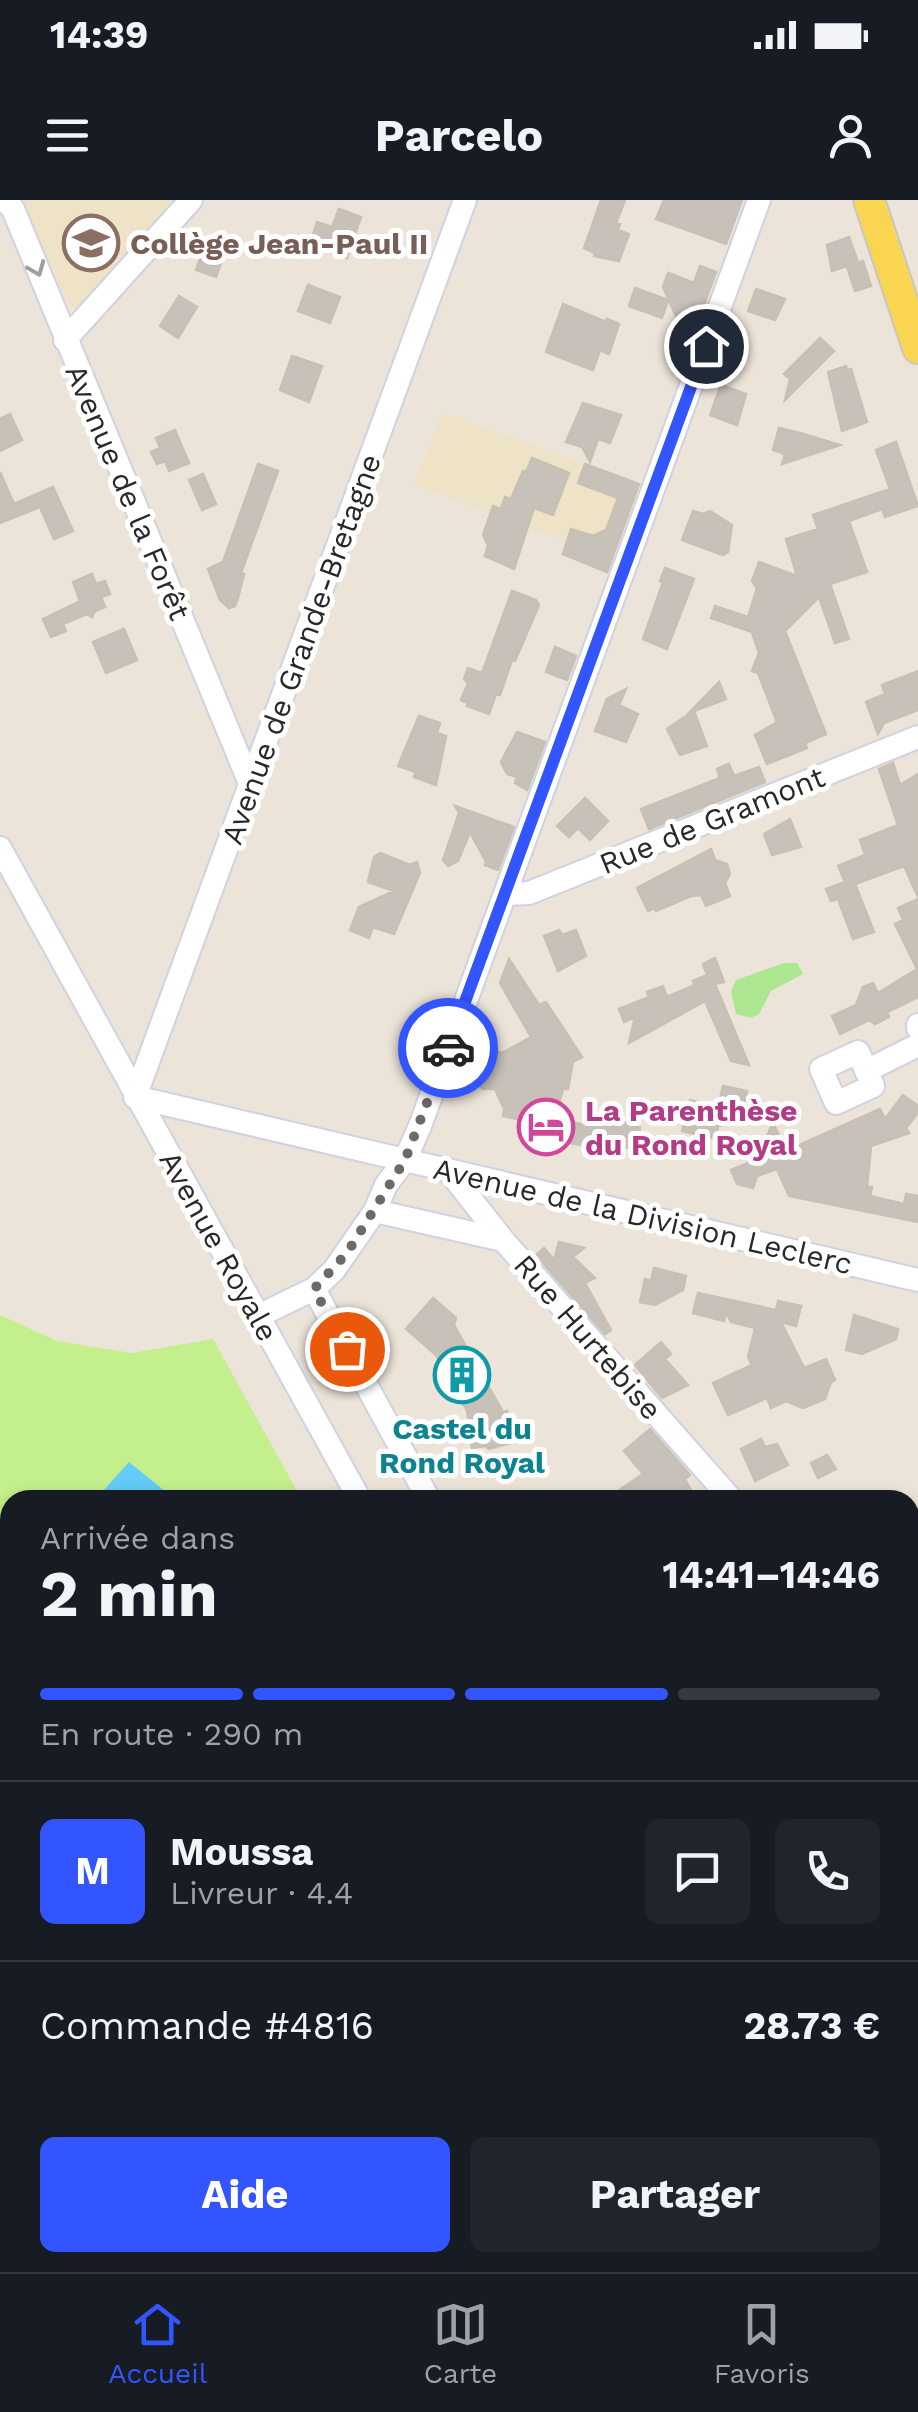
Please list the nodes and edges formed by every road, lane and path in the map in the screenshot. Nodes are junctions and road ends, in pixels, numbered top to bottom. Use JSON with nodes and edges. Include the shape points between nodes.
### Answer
{"nodes":[{"id":1,"x":5,"y":200,"type":"edge"},
{"id":2,"x":191,"y":200,"type":"edge"},
{"id":3,"x":464,"y":200,"type":"edge"},
{"id":4,"x":759,"y":200,"type":"edge"},
{"id":5,"x":870,"y":200,"type":"edge"},
{"id":6,"x":910,"y":303,"type":"edge"},
{"id":7,"x":65,"y":340,"type":"junction"},
{"id":8,"x":918,"y":348,"type":"edge"},
{"id":9,"x":918,"y":738,"type":"edge"},
{"id":10,"x":251,"y":786,"type":"junction"},
{"id":11,"x":0,"y":848,"type":"edge"},
{"id":12,"x":504,"y":894,"type":"junction"},
{"id":13,"x":918,"y":1044,"type":"edge"},
{"id":14,"x":866,"y":1070,"type":"dead end"},
{"id":15,"x":135,"y":1097,"type":"junction"},
{"id":16,"x":405,"y":1160,"type":"junction"},
{"id":17,"x":448,"y":1170,"type":"junction"},
{"id":18,"x":374,"y":1211,"type":"junction"},
{"id":19,"x":503,"y":1240,"type":"junction"},
{"id":20,"x":918,"y":1280,"type":"edge"},
{"id":21,"x":314,"y":1289,"type":"junction"},
{"id":22,"x":258,"y":1316,"type":"junction"},
{"id":23,"x":354,"y":1490,"type":"edge"},
{"id":24,"x":425,"y":1490,"type":"edge"},
{"id":25,"x":723,"y":1490,"type":"edge"}],
"edges":[{"from":1,"to":7,"type":"street","name":"Avenue de la Forêt","one_way":true},
{"from":2,"to":7,"type":"street"},
{"from":3,"to":10,"type":"street","name":"Avenue de Grande-Bretagne"},
{"from":4,"to":12,"type":"street"},
{"from":5,"to":6,"type":"main road"},
{"from":6,"to":8,"type":"main road"},
{"from":7,"to":10,"type":"street","name":"Avenue de la Forêt"},
{"from":9,"to":12,"type":"street","name":"Rue de Gramont","via":[[529,893]]},
{"from":10,"to":15,"type":"street","name":"Avenue de Grande-Bretagne"},
{"from":11,"to":15,"type":"street","name":"Avenue Royale"},
{"from":12,"to":16,"type":"street"},
{"from":13,"to":14,"type":"street"},
{"from":15,"to":16,"type":"street","name":"Avenue de la Division Leclerc"},
{"from":15,"to":22,"type":"street","name":"Avenue Royale"},
{"from":16,"to":17,"type":"street","name":"Avenue de la Division Leclerc"},
{"from":16,"to":18,"type":"street"},
{"from":17,"to":19,"type":"street","name":"Rue Hurtebise"},
{"from":17,"to":20,"type":"street","name":"Avenue de la Division Leclerc"},
{"from":18,"to":19,"type":"street"},
{"from":18,"to":21,"type":"street"},
{"from":19,"to":25,"type":"street","name":"Rue Hurtebise"},
{"from":21,"to":22,"type":"street"},
{"from":21,"to":24,"type":"street"},
{"from":22,"to":23,"type":"street","name":"Avenue Royale"}]}
